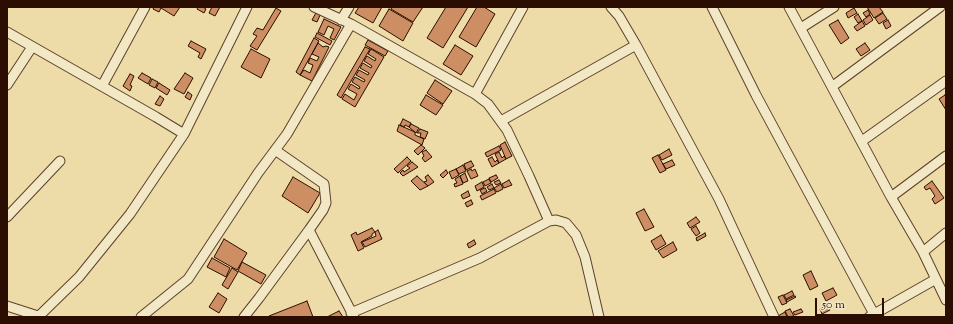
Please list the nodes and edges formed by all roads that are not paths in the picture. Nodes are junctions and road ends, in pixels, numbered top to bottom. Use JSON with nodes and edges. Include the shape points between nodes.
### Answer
{"nodes":[{"id":1,"x":145,"y":7,"type":"edge"},
{"id":2,"x":247,"y":7,"type":"edge"},
{"id":3,"x":314,"y":7,"type":"edge"},
{"id":4,"x":349,"y":7,"type":"edge"},
{"id":5,"x":523,"y":7,"type":"edge"},
{"id":6,"x":612,"y":7,"type":"edge"},
{"id":7,"x":712,"y":7,"type":"edge"},
{"id":8,"x":790,"y":7,"type":"edge"},
{"id":9,"x":834,"y":7,"type":"edge"},
{"id":10,"x":940,"y":7,"type":"edge"},
{"id":11,"x":341,"y":20,"type":"junction"},
{"id":12,"x":351,"y":24,"type":"junction"},
{"id":13,"x":801,"y":28,"type":"junction"},
{"id":14,"x":7,"y":32,"type":"edge"},
{"id":15,"x":636,"y":45,"type":"junction"},
{"id":16,"x":32,"y":47,"type":"junction"},
{"id":17,"x":946,"y":82,"type":"edge"},
{"id":18,"x":7,"y":85,"type":"edge"},
{"id":19,"x":102,"y":86,"type":"junction"},
{"id":20,"x":833,"y":86,"type":"junction"},
{"id":21,"x":475,"y":94,"type":"junction"},
{"id":22,"x":500,"y":121,"type":"junction"},
{"id":23,"x":184,"y":134,"type":"junction"},
{"id":24,"x":862,"y":141,"type":"junction"},
{"id":25,"x":275,"y":150,"type":"junction"},
{"id":26,"x":946,"y":156,"type":"edge"},
{"id":27,"x":60,"y":161,"type":"dead end"},
{"id":28,"x":892,"y":196,"type":"junction"},
{"id":29,"x":7,"y":217,"type":"edge"},
{"id":30,"x":549,"y":221,"type":"junction"},
{"id":31,"x":309,"y":230,"type":"junction"},
{"id":32,"x":946,"y":233,"type":"edge"},
{"id":33,"x":924,"y":252,"type":"junction"},
{"id":34,"x":936,"y":279,"type":"junction"},
{"id":35,"x":946,"y":300,"type":"edge"},
{"id":36,"x":7,"y":306,"type":"edge"},
{"id":37,"x":352,"y":315,"type":"edge"},
{"id":38,"x":872,"y":315,"type":"edge"},
{"id":39,"x":38,"y":317,"type":"edge"},
{"id":40,"x":141,"y":317,"type":"edge"},
{"id":41,"x":244,"y":317,"type":"edge"},
{"id":42,"x":599,"y":317,"type":"edge"},
{"id":43,"x":774,"y":317,"type":"edge"}],
"edges":[{"from":1,"to":19,"type":"street"},
{"from":2,"to":23,"type":"street"},
{"from":3,"to":11,"type":"street"},
{"from":4,"to":11,"type":"street"},
{"from":5,"to":21,"type":"street"},
{"from":6,"to":15,"type":"street"},
{"from":7,"to":38,"type":"street"},
{"from":8,"to":13,"type":"street"},
{"from":9,"to":13,"type":"street"},
{"from":10,"to":20,"type":"street"},
{"from":11,"to":12,"type":"street"},
{"from":12,"to":21,"type":"street"},
{"from":12,"to":25,"type":"street","via":[[301,112]]},
{"from":13,"to":20,"type":"street"},
{"from":14,"to":16,"type":"street"},
{"from":15,"to":22,"type":"street"},
{"from":15,"to":43,"type":"street","via":[[719,199]]},
{"from":16,"to":18,"type":"street"},
{"from":16,"to":19,"type":"street"},
{"from":17,"to":24,"type":"street"},
{"from":19,"to":23,"type":"street"},
{"from":20,"to":24,"type":"street"},
{"from":21,"to":22,"type":"street","via":[[488,104]]},
{"from":22,"to":30,"type":"street","via":[[517,149]]},
{"from":23,"to":39,"type":"street","via":[[130,214],[79,277]]},
{"from":24,"to":28,"type":"street"},
{"from":25,"to":31,"type":"street","via":[[324,184],[326,203]]},
{"from":25,"to":40,"type":"street","via":[[188,279]]},
{"from":26,"to":28,"type":"street"},
{"from":27,"to":29,"type":"street"},
{"from":28,"to":33,"type":"street"},
{"from":30,"to":37,"type":"street","via":[[480,258]]},
{"from":30,"to":42,"type":"street","via":[[566,223],[576,235],[585,257]]},
{"from":31,"to":37,"type":"street"},
{"from":31,"to":41,"type":"street"},
{"from":32,"to":33,"type":"street"},
{"from":33,"to":34,"type":"street"},
{"from":34,"to":35,"type":"street"},
{"from":34,"to":38,"type":"street"},
{"from":36,"to":39,"type":"street"}]}
